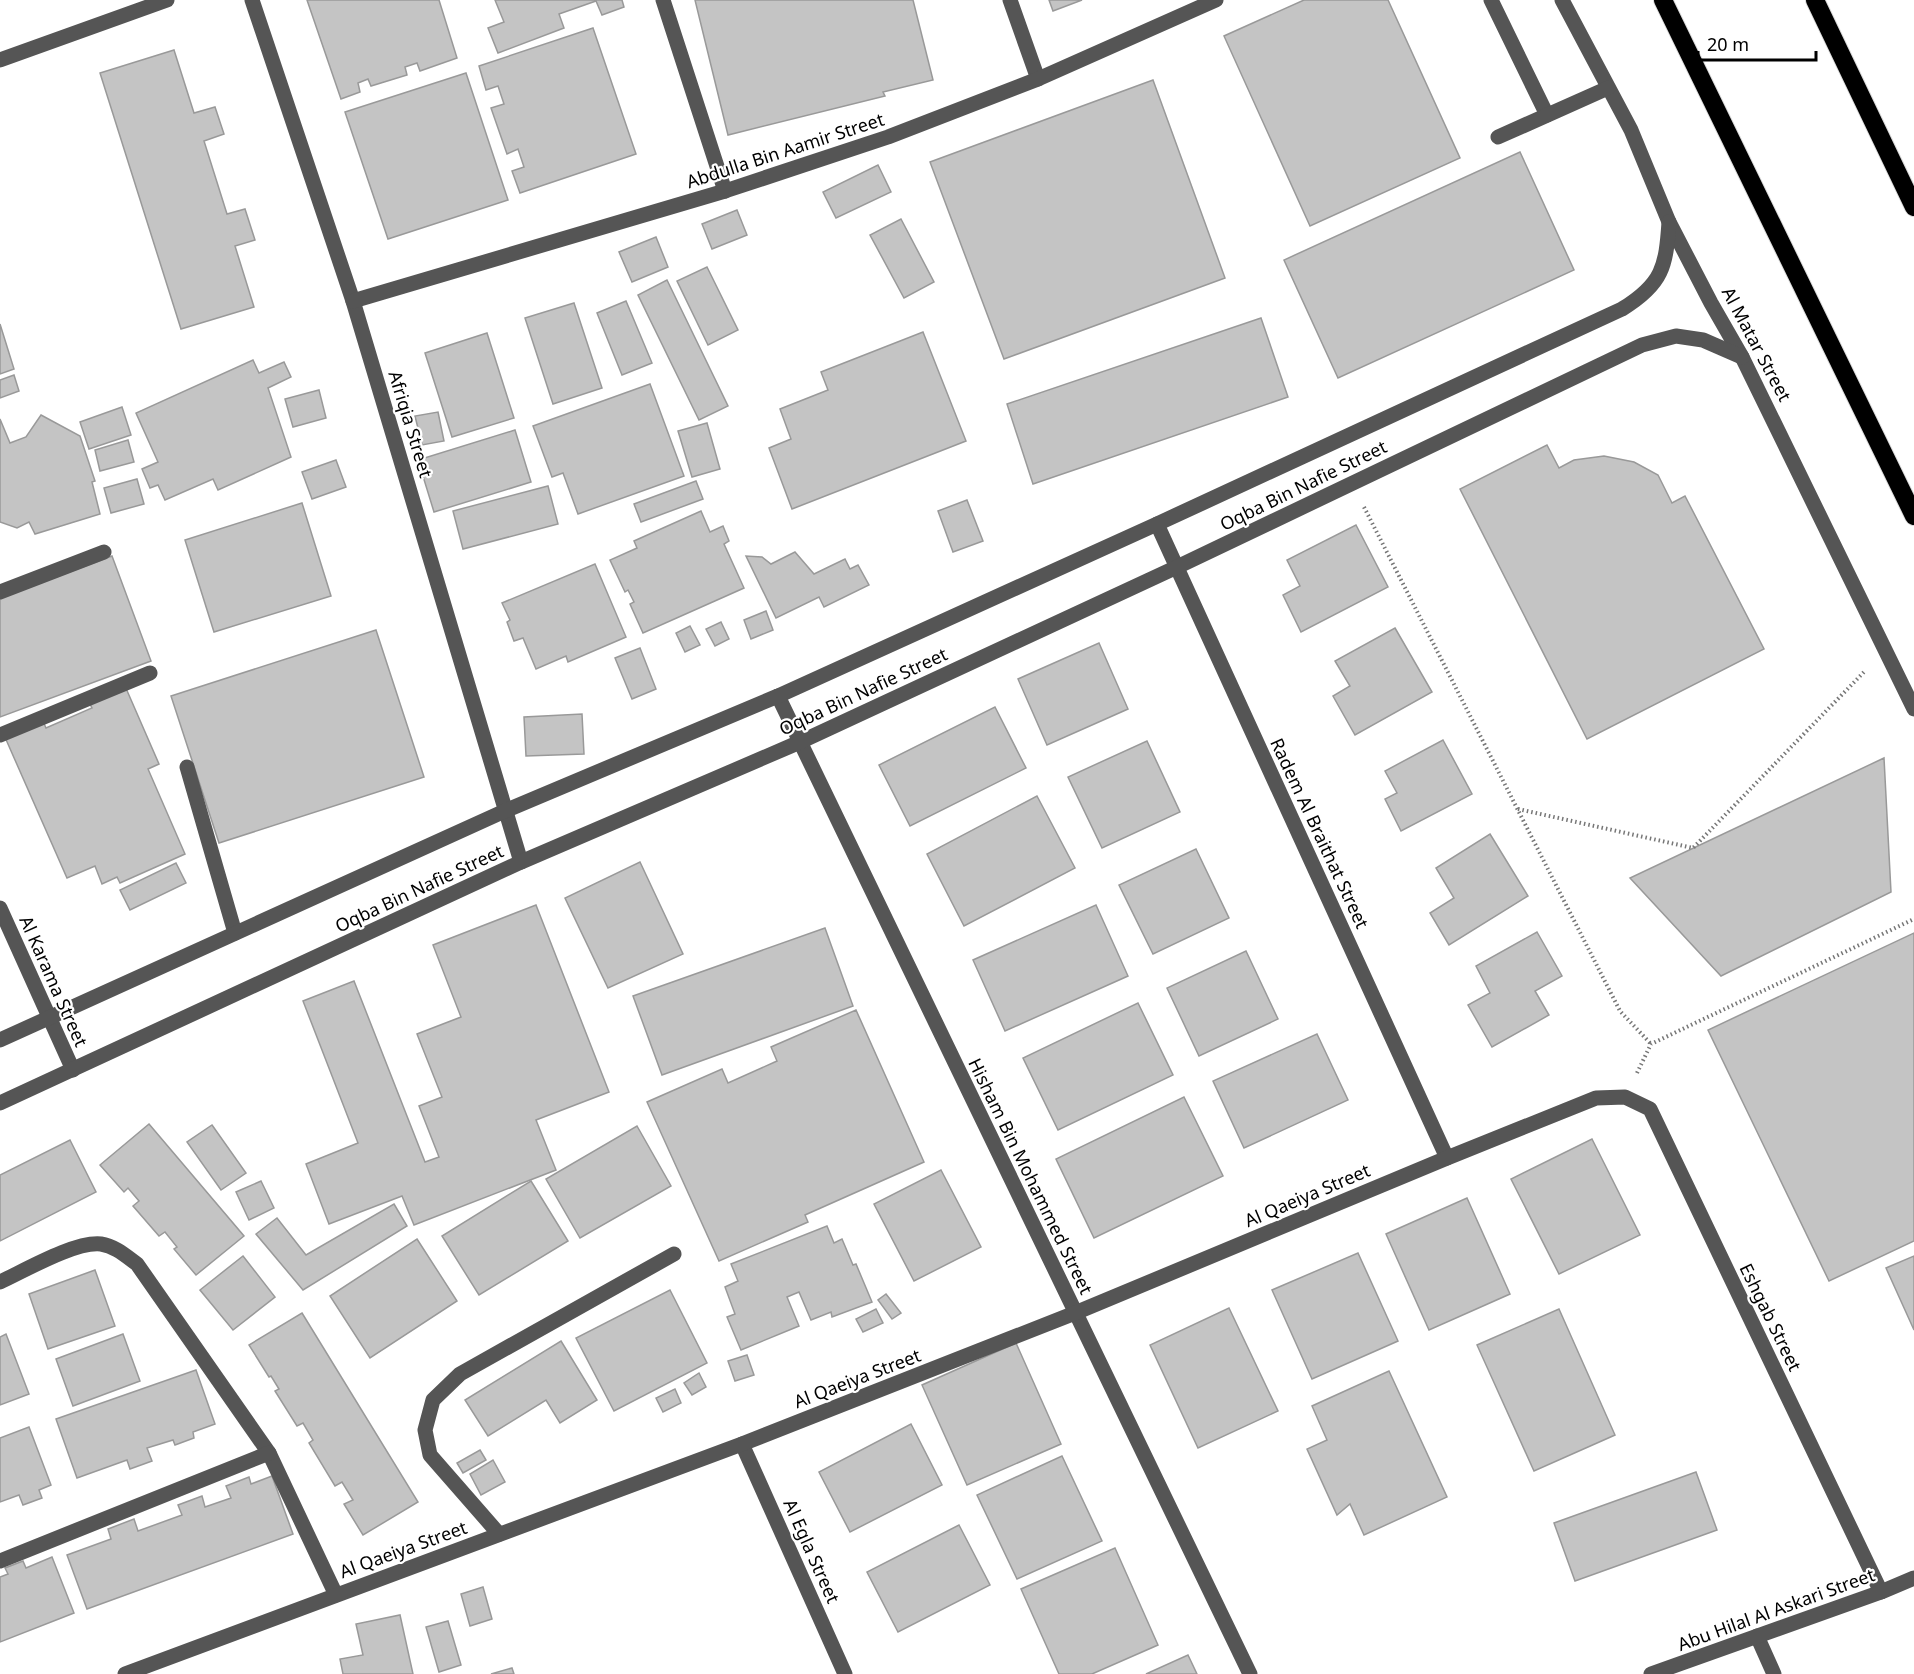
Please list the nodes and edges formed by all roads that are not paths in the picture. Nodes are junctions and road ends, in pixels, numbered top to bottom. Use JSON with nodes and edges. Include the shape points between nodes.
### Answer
{"nodes":[{"id":1,"x":167,"y":0,"type":"edge"},
{"id":2,"x":252,"y":0,"type":"edge"},
{"id":3,"x":663,"y":0,"type":"edge"},
{"id":4,"x":1010,"y":0,"type":"edge"},
{"id":5,"x":1216,"y":0,"type":"edge"},
{"id":6,"x":1491,"y":0,"type":"edge"},
{"id":7,"x":1562,"y":0,"type":"edge"},
{"id":8,"x":1663,"y":0,"type":"edge"},
{"id":9,"x":1819,"y":4,"type":"edge"},
{"id":10,"x":0,"y":60,"type":"edge"},
{"id":11,"x":1038,"y":79,"type":"junction"},
{"id":12,"x":1608,"y":88,"type":"junction"},
{"id":13,"x":1547,"y":115,"type":"junction"},
{"id":14,"x":1498,"y":137,"type":"dead end"},
{"id":15,"x":725,"y":191,"type":"junction"},
{"id":16,"x":1914,"y":207,"type":"edge"},
{"id":17,"x":1669,"y":222,"type":"junction"},
{"id":18,"x":353,"y":301,"type":"junction"},
{"id":19,"x":1742,"y":357,"type":"junction"},
{"id":20,"x":1914,"y":516,"type":"edge"},
{"id":21,"x":1157,"y":524,"type":"junction"},
{"id":22,"x":104,"y":552,"type":"dead end"},
{"id":23,"x":1177,"y":567,"type":"junction"},
{"id":24,"x":0,"y":592,"type":"edge"},
{"id":25,"x":150,"y":673,"type":"dead end"},
{"id":26,"x":778,"y":696,"type":"junction"},
{"id":27,"x":1914,"y":709,"type":"edge"},
{"id":28,"x":0,"y":735,"type":"edge"},
{"id":29,"x":800,"y":742,"type":"junction"},
{"id":30,"x":187,"y":767,"type":"dead end"},
{"id":31,"x":507,"y":810,"type":"junction"},
{"id":32,"x":521,"y":862,"type":"junction"},
{"id":33,"x":0,"y":908,"type":"edge"},
{"id":34,"x":236,"y":933,"type":"junction"},
{"id":35,"x":51,"y":1017,"type":"junction"},
{"id":36,"x":0,"y":1040,"type":"edge"},
{"id":37,"x":73,"y":1070,"type":"junction"},
{"id":38,"x":1625,"y":1097,"type":"joint"},
{"id":39,"x":0,"y":1103,"type":"edge"},
{"id":40,"x":1447,"y":1158,"type":"junction"},
{"id":41,"x":674,"y":1254,"type":"dead end"},
{"id":42,"x":0,"y":1282,"type":"edge"},
{"id":43,"x":1076,"y":1313,"type":"junction"},
{"id":44,"x":742,"y":1444,"type":"junction"},
{"id":45,"x":269,"y":1453,"type":"junction"},
{"id":46,"x":499,"y":1534,"type":"junction"},
{"id":47,"x":0,"y":1561,"type":"edge"},
{"id":48,"x":1914,"y":1578,"type":"edge"},
{"id":49,"x":1881,"y":1593,"type":"junction"},
{"id":50,"x":336,"y":1595,"type":"junction"},
{"id":51,"x":1757,"y":1636,"type":"junction"},
{"id":52,"x":125,"y":1674,"type":"edge"},
{"id":53,"x":846,"y":1674,"type":"edge"},
{"id":54,"x":1250,"y":1674,"type":"edge"},
{"id":55,"x":1651,"y":1674,"type":"edge"},
{"id":56,"x":1774,"y":1674,"type":"edge"}],
"edges":[{"from":1,"to":10,"type":"street"},
{"from":2,"to":18,"type":"street","name":"Afriqia Street"},
{"from":3,"to":15,"type":"street"},
{"from":4,"to":11,"type":"street"},
{"from":5,"to":11,"type":"street","name":"Abdulla Bin Aamir Street"},
{"from":6,"to":13,"type":"street"},
{"from":7,"to":12,"type":"street","name":"Al Matar Street"},
{"from":8,"to":20,"type":"highway"},
{"from":9,"to":16,"type":"highway"},
{"from":11,"to":15,"type":"street","name":"Abdulla Bin Aamir Street","via":[[888,137]]},
{"from":12,"to":13,"type":"street"},
{"from":12,"to":17,"type":"street","name":"Al Matar Street","via":[[1631,130]]},
{"from":13,"to":14,"type":"street"},
{"from":15,"to":18,"type":"street","name":"Abdulla Bin Aamir Street"},
{"from":17,"to":19,"type":"street","name":"Al Matar Street"},
{"from":17,"to":21,"type":"street","name":"Oqba Bin Nafie Street","via":[[1666,256],[1657,279],[1632,303]]},
{"from":18,"to":31,"type":"street","name":"Afriqia Street"},
{"from":19,"to":23,"type":"street","name":"Oqba Bin Nafie Street","via":[[1703,340],[1676,336],[1642,345]]},
{"from":19,"to":27,"type":"street","name":"Al Matar Street"},
{"from":21,"to":23,"type":"street","name":"Radem Al Braithat Street"},
{"from":21,"to":26,"type":"street","name":"Oqba Bin Nafie Street"},
{"from":22,"to":24,"type":"street"},
{"from":23,"to":29,"type":"street","name":"Oqba Bin Nafie Street"},
{"from":23,"to":40,"type":"street","name":"Radem Al Braithat Street"},
{"from":25,"to":28,"type":"street"},
{"from":26,"to":29,"type":"street","name":"Hisham Bin Mohammed Street"},
{"from":26,"to":31,"type":"street","name":"Oqba Bin Nafie Street"},
{"from":29,"to":32,"type":"street","name":"Oqba Bin Nafie Street"},
{"from":29,"to":43,"type":"street","name":"Hisham Bin Mohammed Street"},
{"from":30,"to":34,"type":"street"},
{"from":31,"to":32,"type":"street","name":"Afriqia Street"},
{"from":31,"to":34,"type":"street","name":"Oqba Bin Nafie Street"},
{"from":32,"to":37,"type":"street","name":"Oqba Bin Nafie Street"},
{"from":33,"to":35,"type":"street","name":"Al Karama Street"},
{"from":34,"to":35,"type":"street","name":"Oqba Bin Nafie Street"},
{"from":35,"to":36,"type":"street","name":"Oqba Bin Nafie Street"},
{"from":35,"to":37,"type":"street","name":"Al Karama Street"},
{"from":37,"to":39,"type":"street","name":"Oqba Bin Nafie Street"},
{"from":38,"to":40,"type":"street","name":"Al Qaeiya Street","via":[[1596,1098]]},
{"from":38,"to":49,"type":"street","name":"Eshgab Street","via":[[1650,1109]]},
{"from":40,"to":43,"type":"street","name":"Al Qaeiya Street"},
{"from":41,"to":46,"type":"street","via":[[460,1374],[433,1400],[425,1430],[430,1455]]},
{"from":42,"to":45,"type":"street","via":[[80,1245],[100,1244],[119,1250],[137,1264]]},
{"from":43,"to":44,"type":"street","name":"Al Qaeiya Street"},
{"from":43,"to":54,"type":"street","name":"Hisham Bin Mohammed Street"},
{"from":44,"to":46,"type":"street","name":"Al Qaeiya Street"},
{"from":44,"to":53,"type":"street","name":"Al Egla Street"},
{"from":45,"to":47,"type":"street"},
{"from":45,"to":50,"type":"street"},
{"from":46,"to":50,"type":"street","name":"Al Qaeiya Street"},
{"from":48,"to":49,"type":"street","name":"Abu Hilal Al Askari Street"},
{"from":49,"to":51,"type":"street","name":"Abu Hilal Al Askari Street"},
{"from":50,"to":52,"type":"street","name":"Al Qaeiya Street"},
{"from":51,"to":55,"type":"street","name":"Abu Hilal Al Askari Street"},
{"from":51,"to":56,"type":"street"}]}
